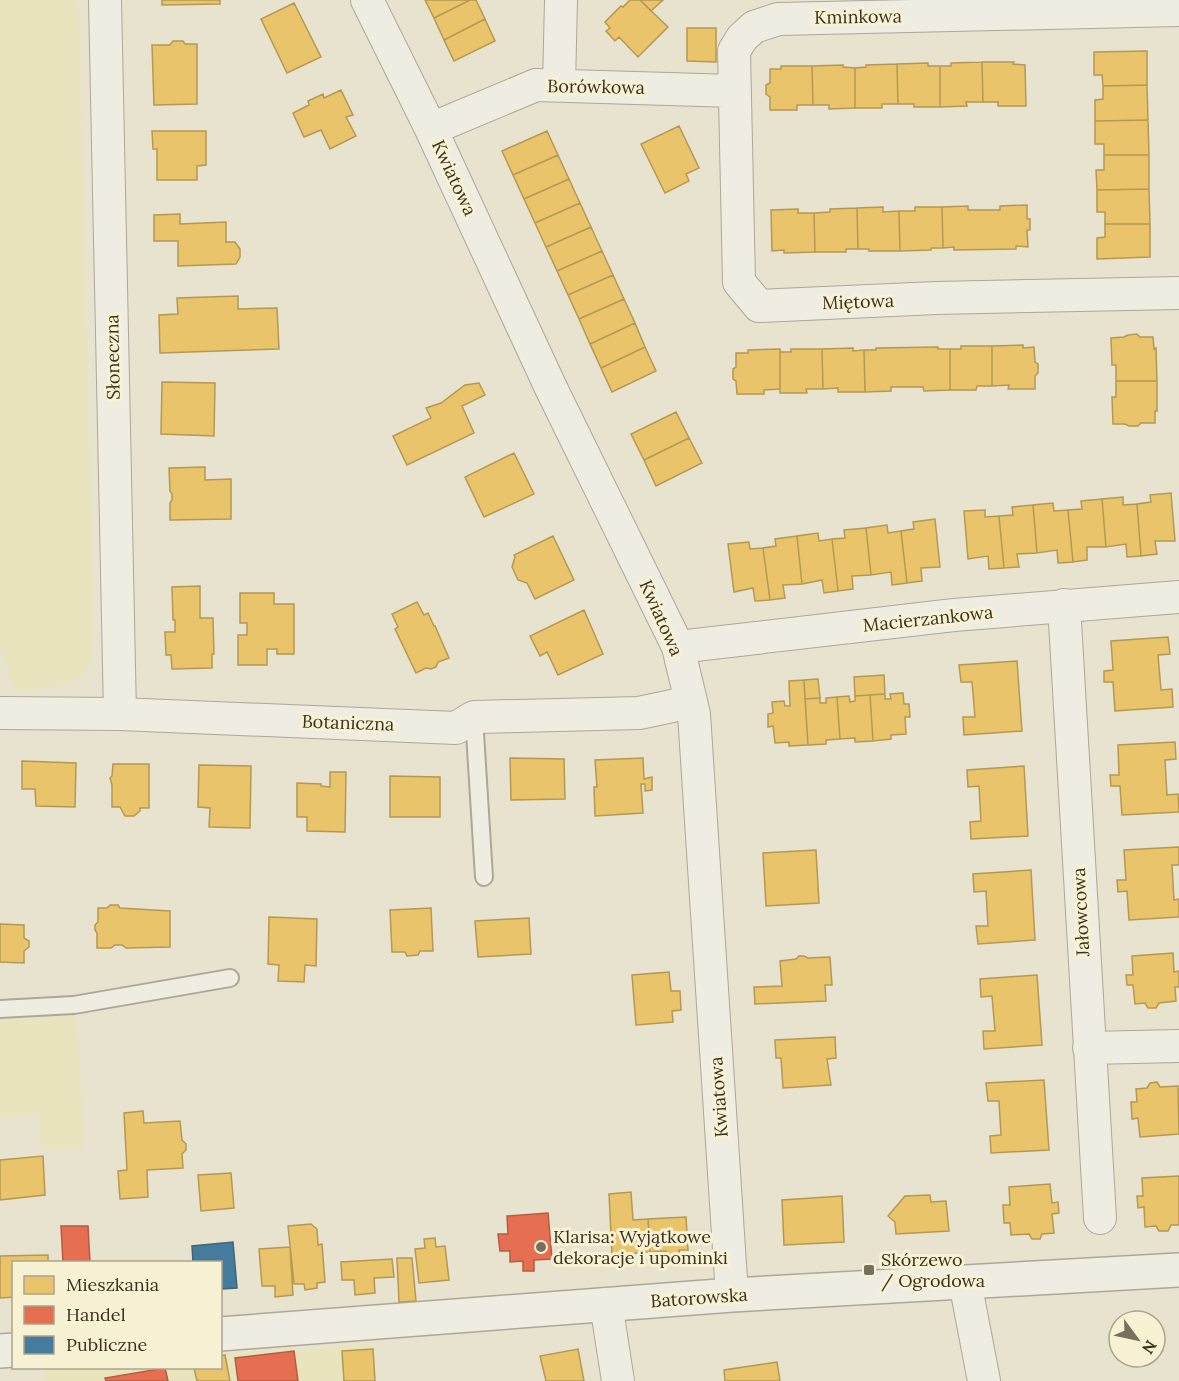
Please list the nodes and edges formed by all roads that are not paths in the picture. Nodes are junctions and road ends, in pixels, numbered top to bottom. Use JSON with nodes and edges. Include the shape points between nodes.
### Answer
{"nodes":[{"id":1,"x":105,"y":0,"type":"edge"},
{"id":2,"x":367,"y":0,"type":"edge"},
{"id":3,"x":561,"y":0,"type":"edge"},
{"id":4,"x":1179,"y":10,"type":"edge"},
{"id":5,"x":559,"y":85,"type":"junction"},
{"id":6,"x":734,"y":91,"type":"junction"},
{"id":7,"x":431,"y":129,"type":"junction"},
{"id":8,"x":1179,"y":293,"type":"edge"},
{"id":9,"x":1179,"y":597,"type":"edge"},
{"id":10,"x":1064,"y":605,"type":"junction"},
{"id":11,"x":678,"y":647,"type":"junction"},
{"id":12,"x":691,"y":702,"type":"junction"},
{"id":13,"x":0,"y":713,"type":"edge"},
{"id":14,"x":120,"y":714,"type":"junction"},
{"id":15,"x":474,"y":717,"type":"junction"},
{"id":16,"x":484,"y":877,"type":"dead end"},
{"id":17,"x":230,"y":978,"type":"dead end"},
{"id":18,"x":0,"y":1009,"type":"edge"},
{"id":19,"x":1179,"y":1046,"type":"edge"},
{"id":20,"x":1089,"y":1048,"type":"junction"},
{"id":21,"x":1100,"y":1218,"type":"dead end"},
{"id":22,"x":1179,"y":1270,"type":"edge"},
{"id":23,"x":965,"y":1282,"type":"junction"},
{"id":24,"x":732,"y":1295,"type":"junction"},
{"id":25,"x":606,"y":1304,"type":"junction"},
{"id":26,"x":222,"y":1334,"type":"edge"},
{"id":27,"x":618,"y":1381,"type":"edge"},
{"id":28,"x":984,"y":1381,"type":"edge"}],
"edges":[{"from":1,"to":14,"type":"street","name":"Słoneczna"},
{"from":2,"to":7,"type":"street","name":"Kwiatowa"},
{"from":3,"to":5,"type":"street"},
{"from":4,"to":6,"type":"street","name":"Kminkowa","via":[[778,19],[754,27],[734,51]]},
{"from":5,"to":6,"type":"street","name":"Borówkowa"},
{"from":5,"to":7,"type":"street","name":"Borówkowa","via":[[536,85]]},
{"from":6,"to":8,"type":"street","name":"Miętowa","via":[[739,282],[759,306]]},
{"from":7,"to":11,"type":"street","name":"Kwiatowa","via":[[551,388]]},
{"from":9,"to":10,"type":"street","name":"Macierzankowa"},
{"from":10,"to":11,"type":"street","name":"Macierzankowa"},
{"from":10,"to":20,"type":"street","name":"Jałowcowa"},
{"from":11,"to":12,"type":"street","name":"Kwiatowa"},
{"from":12,"to":15,"type":"street","name":"Botaniczna","via":[[639,713]]},
{"from":12,"to":24,"type":"street","name":"Kwiatowa"},
{"from":13,"to":14,"type":"street","name":"Botaniczna"},
{"from":14,"to":15,"type":"street","name":"Botaniczna","via":[[456,728]]},
{"from":15,"to":16,"type":"lane"},
{"from":17,"to":18,"type":"lane","via":[[74,1005]]},
{"from":19,"to":20,"type":"street"},
{"from":20,"to":21,"type":"street","name":"Jałowcowa"},
{"from":22,"to":23,"type":"street","name":"Batorowska"},
{"from":23,"to":24,"type":"street","name":"Batorowska"},
{"from":23,"to":28,"type":"street"},
{"from":24,"to":25,"type":"street","name":"Batorowska"},
{"from":25,"to":26,"type":"street","name":"Batorowska"},
{"from":25,"to":27,"type":"street"}]}
